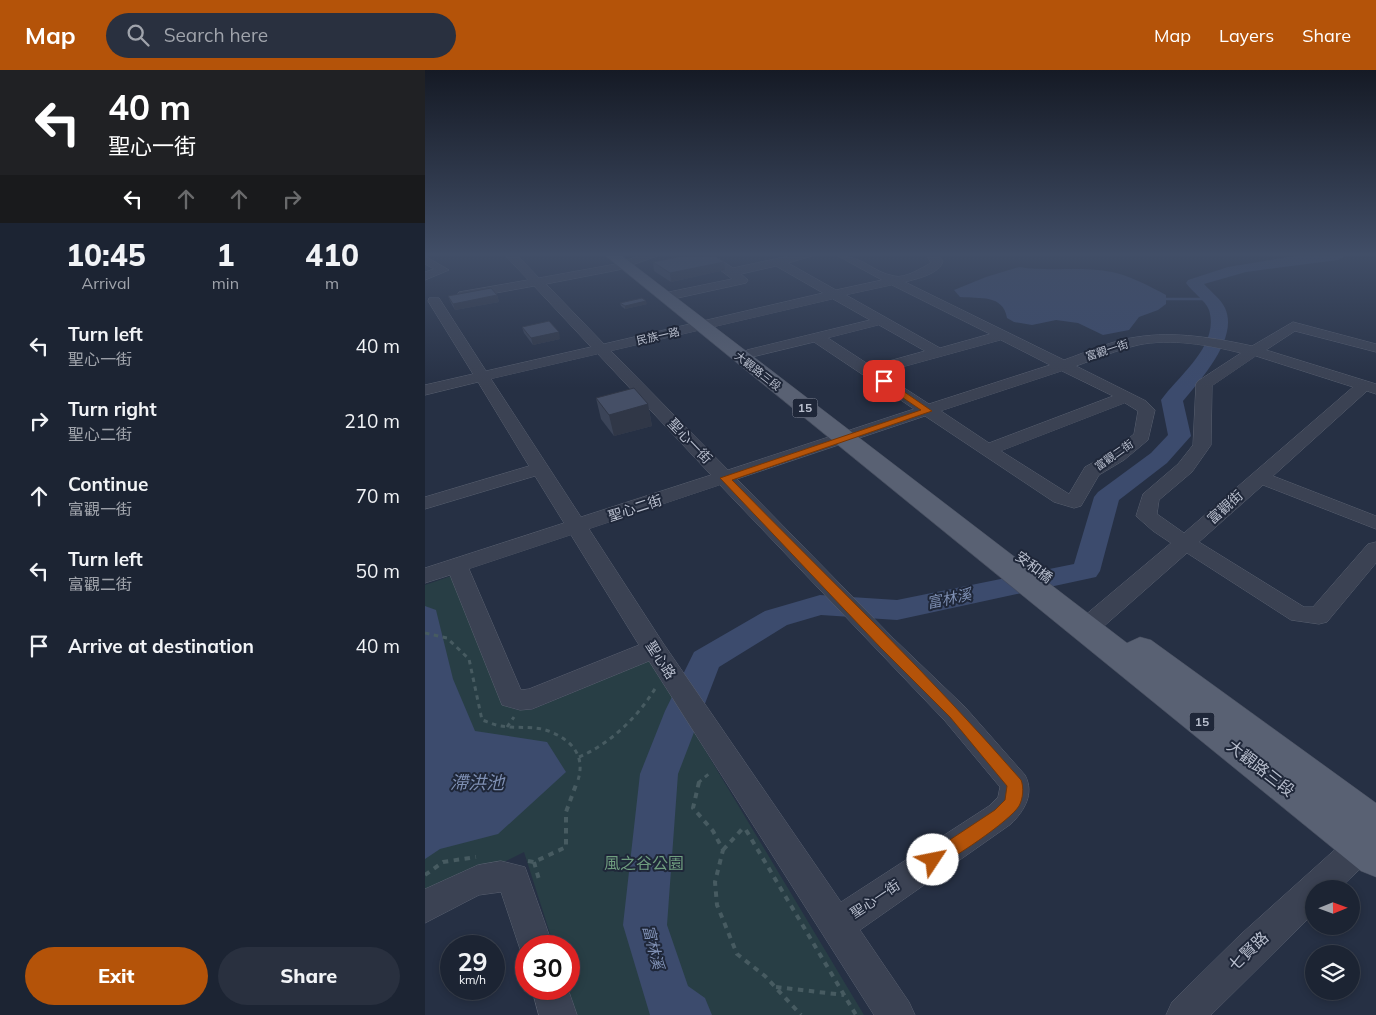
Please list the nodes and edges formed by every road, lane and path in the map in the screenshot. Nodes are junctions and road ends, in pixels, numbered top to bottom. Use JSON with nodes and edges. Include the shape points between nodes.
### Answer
{"nodes":[{"id":1,"x":439,"y":300,"type":"edge"},
{"id":2,"x":554,"y":300,"type":"edge"},
{"id":3,"x":676,"y":300,"type":"edge"},
{"id":4,"x":809,"y":300,"type":"edge"},
{"id":5,"x":845,"y":300,"type":"edge"},
{"id":6,"x":933,"y":300,"type":"edge"},
{"id":7,"x":880,"y":321,"type":"junction"},
{"id":8,"x":708,"y":324,"type":"junction"},
{"id":9,"x":1003,"y":335,"type":"junction"},
{"id":10,"x":816,"y":337,"type":"junction"},
{"id":11,"x":1376,"y":348,"type":"edge"},
{"id":12,"x":601,"y":349,"type":"junction"},
{"id":13,"x":937,"y":352,"type":"junction"},
{"id":14,"x":1255,"y":352,"type":"junction"},
{"id":15,"x":752,"y":353,"type":"junction"},
{"id":16,"x":1064,"y":364,"type":"junction"},
{"id":17,"x":869,"y":371,"type":"junction"},
{"id":18,"x":483,"y":376,"type":"junction"},
{"id":19,"x":1370,"y":387,"type":"edge"},
{"id":20,"x":425,"y":390,"type":"edge"},
{"id":21,"x":1126,"y":397,"type":"junction"},
{"id":22,"x":928,"y":411,"type":"junction"},
{"id":23,"x":851,"y":437,"type":"junction"},
{"id":24,"x":987,"y":450,"type":"junction"},
{"id":25,"x":540,"y":469,"type":"junction"},
{"id":26,"x":1259,"y":477,"type":"junction"},
{"id":27,"x":725,"y":478,"type":"junction"},
{"id":28,"x":427,"y":497,"type":"edge"},
{"id":29,"x":1376,"y":523,"type":"edge"},
{"id":30,"x":578,"y":526,"type":"junction"},
{"id":31,"x":1185,"y":543,"type":"junction"},
{"id":32,"x":1376,"y":549,"type":"edge"},
{"id":33,"x":1003,"y":554,"type":"joint"},
{"id":34,"x":457,"y":566,"type":"junction"},
{"id":35,"x":425,"y":576,"type":"edge"},
{"id":36,"x":1051,"y":591,"type":"joint"},
{"id":37,"x":1093,"y":623,"type":"junction"},
{"id":38,"x":425,"y":633,"type":"edge"},
{"id":39,"x":661,"y":670,"type":"junction"},
{"id":40,"x":579,"y":757,"type":"junction"},
{"id":41,"x":715,"y":779,"type":"dead end"},
{"id":42,"x":739,"y":819,"type":"dead end"},
{"id":43,"x":744,"y":827,"type":"junction"},
{"id":44,"x":1372,"y":842,"type":"edge"},
{"id":45,"x":723,"y":850,"type":"junction"},
{"id":46,"x":534,"y":862,"type":"dead end"},
{"id":47,"x":1325,"y":880,"type":"edge"},
{"id":48,"x":1305,"y":897,"type":"edge"},
{"id":49,"x":425,"y":907,"type":"edge"},
{"id":50,"x":837,"y":925,"type":"junction"},
{"id":51,"x":531,"y":935,"type":"edge"},
{"id":52,"x":775,"y":987,"type":"junction"},
{"id":53,"x":844,"y":995,"type":"junction"},
{"id":54,"x":553,"y":1000,"type":"edge"},
{"id":55,"x":558,"y":1015,"type":"edge"},
{"id":56,"x":801,"y":1015,"type":"edge"},
{"id":57,"x":856,"y":1015,"type":"edge"},
{"id":58,"x":896,"y":1015,"type":"edge"},
{"id":59,"x":1185,"y":1015,"type":"edge"}],
"edges":[{"from":1,"to":18,"type":"street","name":"聖心路"},
{"from":2,"to":12,"type":"street","name":"聖心一街"},
{"from":3,"to":8,"type":"main road","name":"大觀路三段","number":"15"},
{"from":4,"to":8,"type":"street","name":"民族一路"},
{"from":5,"to":7,"type":"street"},
{"from":6,"to":9,"type":"street","name":"富觀二街"},
{"from":7,"to":10,"type":"street"},
{"from":7,"to":13,"type":"street"},
{"from":8,"to":12,"type":"street","name":"民族一路"},
{"from":8,"to":15,"type":"main road","name":"大觀路三段","number":"15"},
{"from":8,"to":23,"type":"main road","name":"大觀路三段","number":"15"},
{"from":9,"to":13,"type":"street"},
{"from":9,"to":16,"type":"street","name":"富觀二街"},
{"from":10,"to":15,"type":"street"},
{"from":10,"to":17,"type":"street","name":"富觀二街"},
{"from":11,"to":14,"type":"street","via":[[1293,326]]},
{"from":12,"to":18,"type":"street","name":"民族一路"},
{"from":12,"to":27,"type":"street","name":"聖心一街"},
{"from":13,"to":17,"type":"street"},
{"from":14,"to":16,"type":"street","name":"富觀一街","via":[[1190,339],[1137,341]]},
{"from":14,"to":19,"type":"street","name":"富觀一街"},
{"from":14,"to":31,"type":"street","via":[[1204,384],[1202,445],[1185,468],[1150,498],[1146,516]]},
{"from":15,"to":23,"type":"main road","name":"大觀路三段","number":"15"},
{"from":16,"to":21,"type":"street","name":"富觀二街"},
{"from":16,"to":22,"type":"street","name":"富觀一街"},
{"from":17,"to":22,"type":"street","name":"富觀二街"},
{"from":18,"to":20,"type":"street","name":"民族一路"},
{"from":18,"to":25,"type":"street","name":"聖心路"},
{"from":19,"to":26,"type":"street","name":"富觀街"},
{"from":21,"to":24,"type":"street"},
{"from":21,"to":24,"type":"street","name":"富觀二街","via":[[1147,410],[1141,436],[1092,471],[1074,502],[1061,498]]},
{"from":22,"to":23,"type":"street","name":"富觀一街"},
{"from":22,"to":24,"type":"street","name":"富觀二街"},
{"from":23,"to":27,"type":"street","name":"聖心二街"},
{"from":23,"to":33,"type":"main road","name":"大觀路三段","number":"15"},
{"from":25,"to":28,"type":"street"},
{"from":25,"to":30,"type":"street","name":"聖心路"},
{"from":26,"to":29,"type":"street"},
{"from":26,"to":31,"type":"street","name":"富觀街"},
{"from":27,"to":30,"type":"street","name":"聖心二街"},
{"from":27,"to":50,"type":"street","name":"聖心一街","via":[[955,714],[1015,784],[1012,803],[1000,815]]},
{"from":30,"to":34,"type":"street","name":"聖心二街"},
{"from":30,"to":39,"type":"street","name":"聖心路"},
{"from":31,"to":32,"type":"street","via":[[1299,614],[1319,616]]},
{"from":31,"to":37,"type":"street","name":"富觀街"},
{"from":33,"to":36,"type":"main road","name":"安和橋","number":"15"},
{"from":34,"to":35,"type":"street","name":"聖心二街"},
{"from":34,"to":39,"type":"street","via":[[511,698],[532,699]]},
{"from":36,"to":37,"type":"main road","name":"大觀路三段","number":"15"},
{"from":37,"to":44,"type":"main road","name":"大觀路三段","number":"15"},
{"from":38,"to":40,"type":"path","via":[[447,638],[469,659],[482,720],[501,726],[550,731],[572,745]]},
{"from":39,"to":40,"type":"path","via":[[646,704],[598,748]]},
{"from":39,"to":50,"type":"street","name":"聖心路","via":[[708,731]]},
{"from":40,"to":46,"type":"path","via":[[582,770],[566,812],[566,848]]},
{"from":41,"to":45,"type":"path","via":[[710,771],[699,781],[693,808],[713,831]]},
{"from":42,"to":43,"type":"path"},
{"from":43,"to":45,"type":"path"},
{"from":43,"to":53,"type":"path"},
{"from":44,"to":47,"type":"street","name":"七賢路"},
{"from":45,"to":52,"type":"path","via":[[715,882],[723,925],[737,954]]},
{"from":48,"to":59,"type":"street","name":"七賢路"},
{"from":49,"to":51,"type":"street","via":[[484,876],[513,878]]},
{"from":50,"to":58,"type":"street","name":"聖心路"},
{"from":52,"to":53,"type":"path"},
{"from":52,"to":56,"type":"path"},
{"from":53,"to":57,"type":"path"},
{"from":54,"to":55,"type":"street"}]}
